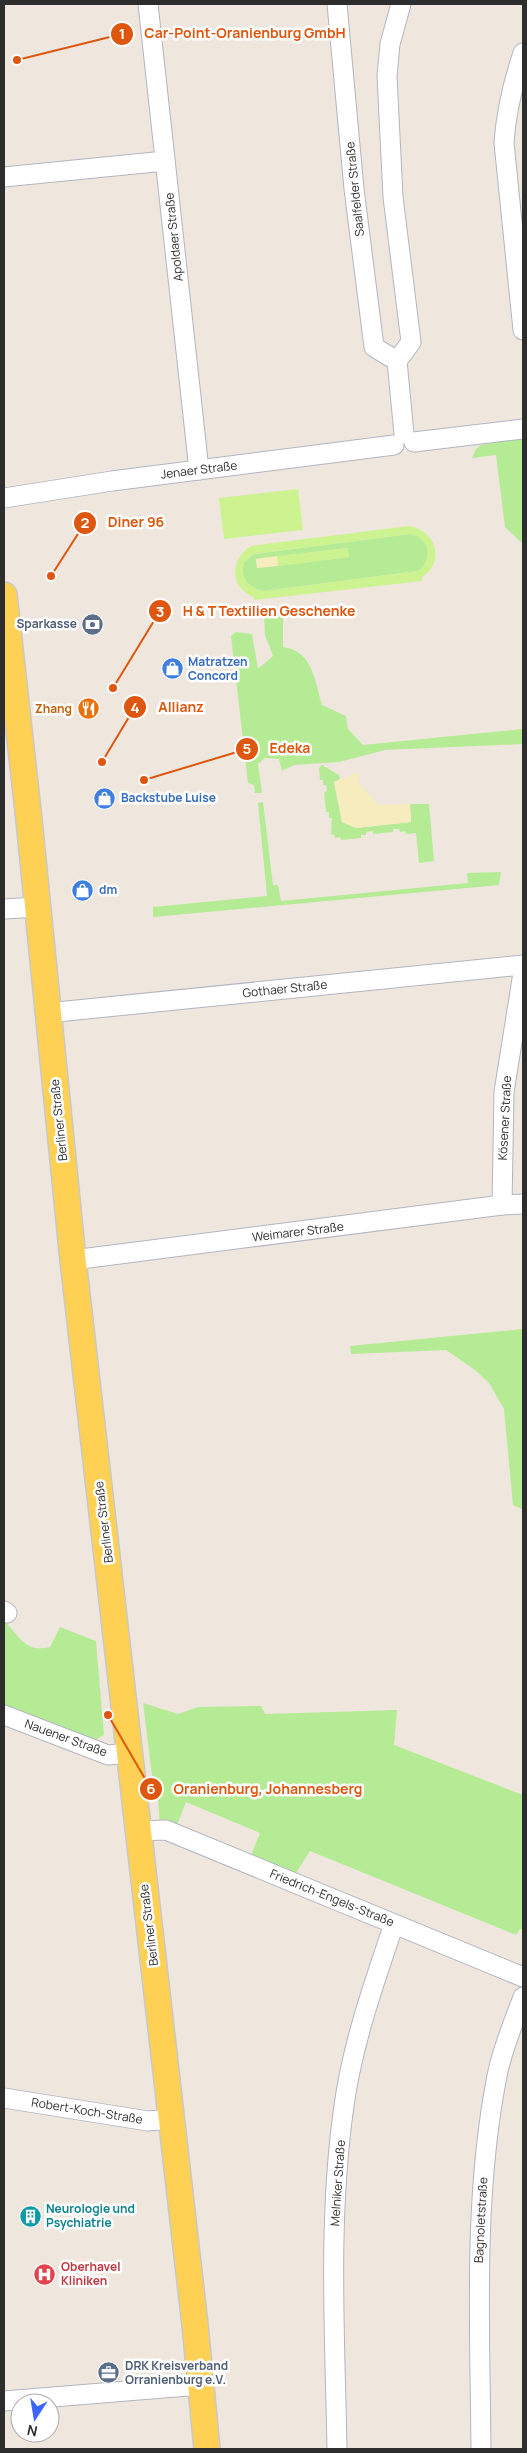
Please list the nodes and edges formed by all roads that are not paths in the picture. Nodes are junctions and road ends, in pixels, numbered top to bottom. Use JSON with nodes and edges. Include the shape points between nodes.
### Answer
{"nodes":[{"id":1,"x":148,"y":4,"type":"edge"},
{"id":2,"x":337,"y":4,"type":"edge"},
{"id":3,"x":401,"y":4,"type":"edge"},
{"id":4,"x":523,"y":53,"type":"edge"},
{"id":5,"x":165,"y":161,"type":"junction"},
{"id":6,"x":4,"y":177,"type":"edge"},
{"id":7,"x":523,"y":330,"type":"edge"},
{"id":8,"x":397,"y":361,"type":"junction"},
{"id":9,"x":523,"y":429,"type":"edge"},
{"id":10,"x":404,"y":440,"type":"junction"},
{"id":11,"x":199,"y":470,"type":"junction"},
{"id":12,"x":4,"y":498,"type":"edge"},
{"id":13,"x":4,"y":595,"type":"edge"},
{"id":14,"x":37,"y":907,"type":"junction"},
{"id":15,"x":4,"y":908,"type":"edge"},
{"id":16,"x":523,"y":965,"type":"edge"},
{"id":17,"x":523,"y":973,"type":"edge"},
{"id":18,"x":47,"y":1013,"type":"junction"},
{"id":19,"x":523,"y":1204,"type":"edge"},
{"id":20,"x":502,"y":1205,"type":"junction"},
{"id":21,"x":73,"y":1260,"type":"junction"},
{"id":22,"x":4,"y":1714,"type":"edge"},
{"id":23,"x":130,"y":1754,"type":"junction"},
{"id":24,"x":138,"y":1831,"type":"junction"},
{"id":25,"x":394,"y":1924,"type":"junction"},
{"id":26,"x":523,"y":1977,"type":"edge"},
{"id":27,"x":523,"y":1997,"type":"edge"},
{"id":28,"x":4,"y":2098,"type":"edge"},
{"id":29,"x":171,"y":2119,"type":"junction"},
{"id":30,"x":200,"y":2385,"type":"junction"},
{"id":31,"x":4,"y":2401,"type":"edge"},
{"id":32,"x":207,"y":2449,"type":"edge"},
{"id":33,"x":337,"y":2449,"type":"edge"},
{"id":34,"x":481,"y":2449,"type":"edge"}],
"edges":[{"from":1,"to":5,"type":"street","name":"Apoldaer Straße"},
{"from":2,"to":8,"type":"street","name":"Saalfelder Straße","via":[[354,189],[374,347]]},
{"from":3,"to":8,"type":"street","via":[[390,44],[387,76],[393,197],[411,342]]},
{"from":4,"to":7,"type":"street","via":[[511,91],[504,143]]},
{"from":5,"to":6,"type":"street"},
{"from":5,"to":11,"type":"street","name":"Apoldaer Straße"},
{"from":8,"to":10,"type":"street"},
{"from":9,"to":10,"type":"street","name":"Jenaer Straße"},
{"from":10,"to":11,"type":"street","name":"Jenaer Straße"},
{"from":11,"to":12,"type":"street","name":"Jenaer Straße"},
{"from":13,"to":14,"type":"main road","name":"Berliner Straße"},
{"from":14,"to":15,"type":"street"},
{"from":14,"to":18,"type":"main road","name":"Berliner Straße"},
{"from":16,"to":18,"type":"street","name":"Gothaer Straße"},
{"from":17,"to":20,"type":"street","name":"Kösener Straße","via":[[504,1092]]},
{"from":18,"to":21,"type":"main road","name":"Berliner Straße"},
{"from":19,"to":20,"type":"street","name":"Weimarer Straße"},
{"from":20,"to":21,"type":"street","name":"Weimarer Straße"},
{"from":21,"to":23,"type":"main road","name":"Berliner Straße"},
{"from":22,"to":23,"type":"street","name":"Nauener Straße","via":[[108,1755]]},
{"from":23,"to":24,"type":"main road","name":"Berliner Straße"},
{"from":24,"to":25,"type":"street","name":"Friedrich-Engels-Straße","via":[[166,1830]]},
{"from":24,"to":29,"type":"main road","name":"Berliner Straße"},
{"from":25,"to":26,"type":"street","name":"Friedrich-Engels-Straße"},
{"from":25,"to":33,"type":"street","name":"Melniker Straße","via":[[362,2018],[343,2112],[334,2207]]},
{"from":27,"to":34,"type":"street","name":"Bagnoletstraße","via":[[497,2073],[485,2151],[479,2264]]},
{"from":28,"to":29,"type":"street","name":"Robert-Koch-Straße","via":[[148,2120]]},
{"from":29,"to":30,"type":"main road","name":"Berliner Straße"},
{"from":30,"to":31,"type":"street"},
{"from":30,"to":32,"type":"main road","name":"Berliner Straße"}]}
